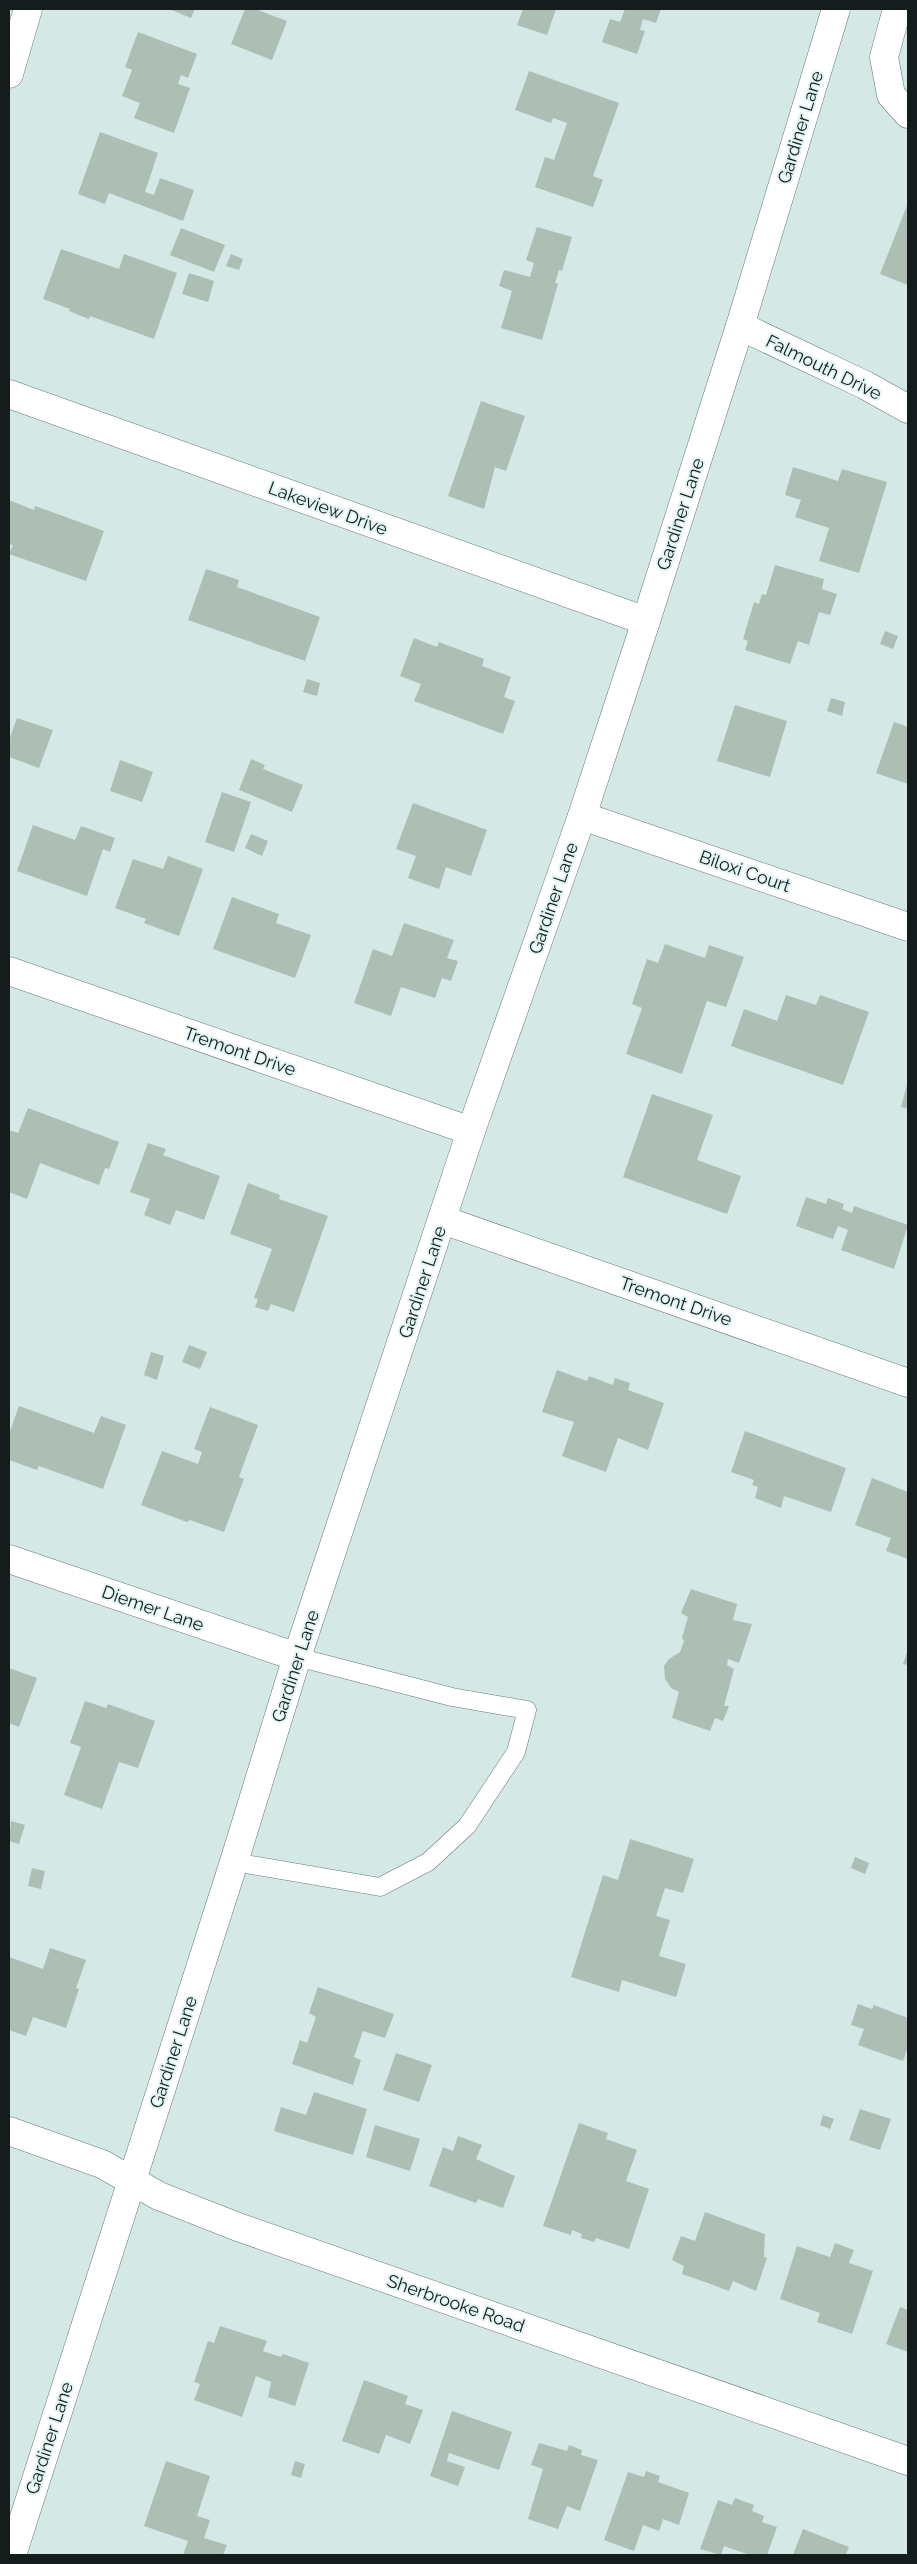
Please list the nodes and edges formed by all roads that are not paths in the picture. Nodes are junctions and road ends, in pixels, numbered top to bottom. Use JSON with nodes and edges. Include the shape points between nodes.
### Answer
{"nodes":[{"id":1,"x":28,"y":9,"type":"edge"},
{"id":2,"x":836,"y":9,"type":"edge"},
{"id":3,"x":897,"y":9,"type":"edge"},
{"id":4,"x":9,"y":74,"type":"edge"},
{"id":5,"x":908,"y":114,"type":"edge"},
{"id":6,"x":740,"y":326,"type":"junction"},
{"id":7,"x":9,"y":394,"type":"edge"},
{"id":8,"x":908,"y":409,"type":"edge"},
{"id":9,"x":646,"y":621,"type":"junction"},
{"id":10,"x":582,"y":816,"type":"junction"},
{"id":11,"x":908,"y":927,"type":"edge"},
{"id":12,"x":9,"y":972,"type":"edge"},
{"id":13,"x":471,"y":1131,"type":"junction"},
{"id":14,"x":443,"y":1220,"type":"junction"},
{"id":15,"x":908,"y":1383,"type":"edge"},
{"id":16,"x":9,"y":1559,"type":"edge"},
{"id":17,"x":297,"y":1657,"type":"junction"},
{"id":18,"x":234,"y":1862,"type":"junction"},
{"id":19,"x":9,"y":2131,"type":"edge"},
{"id":20,"x":132,"y":2181,"type":"junction"},
{"id":21,"x":908,"y":2461,"type":"edge"},
{"id":22,"x":12,"y":2555,"type":"edge"}],
"edges":[{"from":1,"to":4,"type":"street"},
{"from":2,"to":6,"type":"street","name":"Gardiner Lane"},
{"from":3,"to":5,"type":"street","via":[[884,57],[891,95]]},
{"from":6,"to":8,"type":"street","name":"Falmouth Drive"},
{"from":6,"to":9,"type":"street","name":"Gardiner Lane"},
{"from":7,"to":9,"type":"street","name":"Lakeview Drive"},
{"from":9,"to":10,"type":"street","name":"Gardiner Lane"},
{"from":10,"to":11,"type":"street","name":"Biloxi Court"},
{"from":10,"to":13,"type":"street","name":"Gardiner Lane"},
{"from":12,"to":13,"type":"street","name":"Tremont Drive"},
{"from":13,"to":14,"type":"street","name":"Gardiner Lane"},
{"from":14,"to":15,"type":"street","name":"Tremont Drive"},
{"from":14,"to":17,"type":"street","name":"Gardiner Lane"},
{"from":16,"to":17,"type":"street","name":"Diemer Lane"},
{"from":17,"to":18,"type":"street","name":"Gardiner Lane"},
{"from":17,"to":18,"type":"lane","via":[[452,1697],[527,1710],[516,1752],[467,1826],[428,1862],[380,1887]]},
{"from":18,"to":20,"type":"street","name":"Gardiner Lane"},
{"from":19,"to":20,"type":"street","name":"Sherbrooke Road","via":[[102,2164]]},
{"from":20,"to":21,"type":"street","name":"Sherbrooke Road","via":[[159,2196],[238,2227]]},
{"from":20,"to":22,"type":"street","name":"Gardiner Lane"}]}
